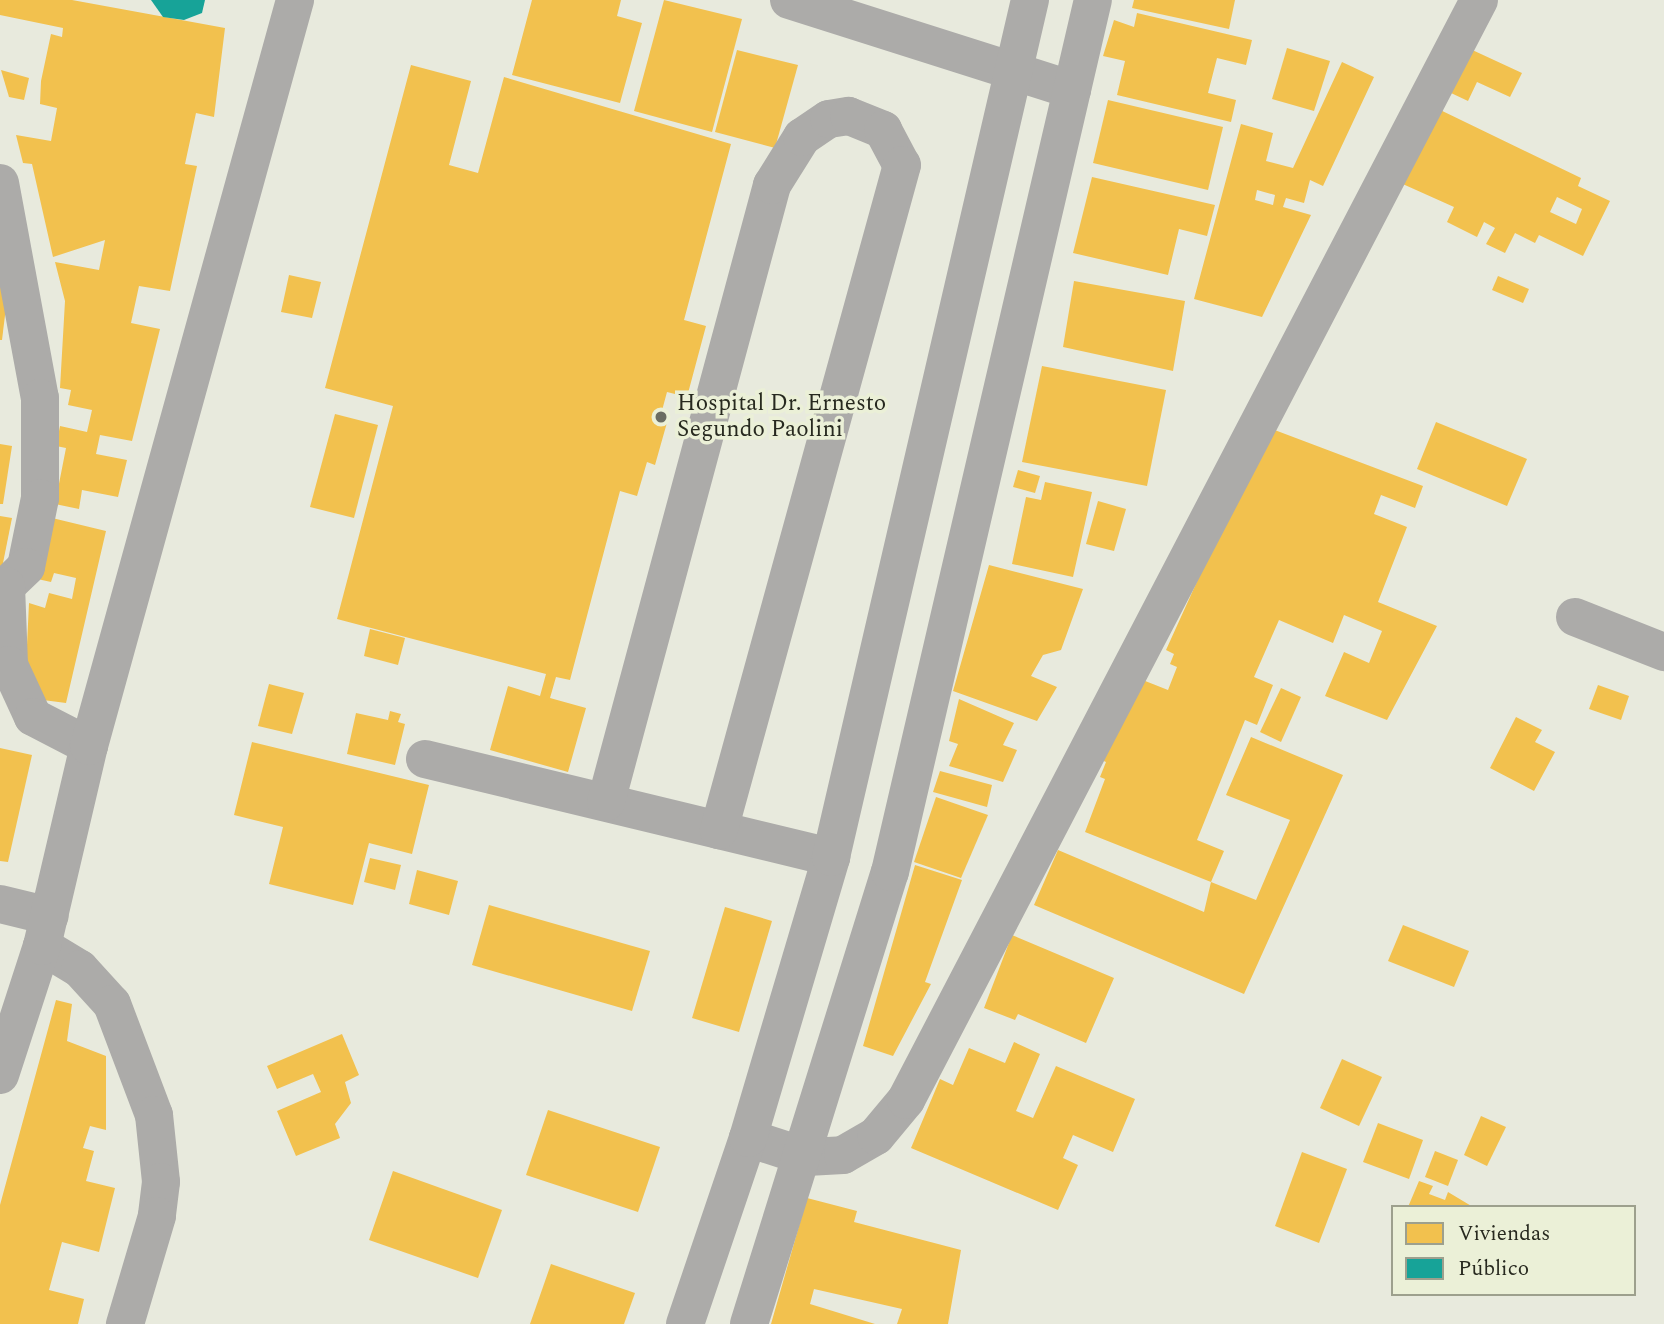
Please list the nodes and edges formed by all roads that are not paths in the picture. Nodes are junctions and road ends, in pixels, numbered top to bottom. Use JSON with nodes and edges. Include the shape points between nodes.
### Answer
{"nodes":[{"id":1,"x":295,"y":0,"type":"edge"},
{"id":2,"x":789,"y":0,"type":"edge"},
{"id":3,"x":1030,"y":0,"type":"edge"},
{"id":4,"x":1093,"y":0,"type":"edge"},
{"id":5,"x":1479,"y":0,"type":"edge"},
{"id":6,"x":1013,"y":74,"type":"junction"},
{"id":7,"x":1072,"y":90,"type":"junction"},
{"id":8,"x":0,"y":184,"type":"edge"},
{"id":9,"x":3,"y":585,"type":"edge"},
{"id":10,"x":1575,"y":617,"type":"dead end"},
{"id":11,"x":1664,"y":652,"type":"edge"},
{"id":12,"x":89,"y":746,"type":"junction"},
{"id":13,"x":425,"y":759,"type":"dead end"},
{"id":14,"x":606,"y":802,"type":"junction"},
{"id":15,"x":719,"y":830,"type":"junction"},
{"id":16,"x":831,"y":857,"type":"junction"},
{"id":17,"x":0,"y":904,"type":"edge"},
{"id":18,"x":46,"y":931,"type":"junction"},
{"id":19,"x":0,"y":1075,"type":"edge"},
{"id":20,"x":748,"y":1138,"type":"junction"},
{"id":21,"x":807,"y":1157,"type":"junction"},
{"id":22,"x":125,"y":1324,"type":"edge"},
{"id":23,"x":685,"y":1324,"type":"edge"},
{"id":24,"x":749,"y":1324,"type":"edge"}],
"edges":[{"from":1,"to":12,"type":"street"},
{"from":2,"to":6,"type":"street"},
{"from":3,"to":6,"type":"street"},
{"from":4,"to":7,"type":"street"},
{"from":5,"to":21,"type":"street","via":[[906,1100],[876,1136],[843,1155]]},
{"from":6,"to":7,"type":"street"},
{"from":6,"to":16,"type":"street"},
{"from":7,"to":21,"type":"street","via":[[890,872]]},
{"from":8,"to":9,"type":"street","via":[[40,398],[40,498],[26,567]]},
{"from":9,"to":12,"type":"street","via":[[9,665],[33,717]]},
{"from":10,"to":11,"type":"street"},
{"from":12,"to":18,"type":"street"},
{"from":13,"to":14,"type":"street"},
{"from":14,"to":15,"type":"street"},
{"from":14,"to":15,"type":"street","via":[[772,185],[802,137],[829,119],[849,116],[883,130],[902,165]]},
{"from":15,"to":16,"type":"street"},
{"from":16,"to":20,"type":"street"},
{"from":17,"to":18,"type":"street"},
{"from":18,"to":19,"type":"street"},
{"from":18,"to":22,"type":"street","via":[[112,1004],[154,1115],[161,1182],[157,1216]]},
{"from":20,"to":21,"type":"street"},
{"from":20,"to":23,"type":"street"},
{"from":21,"to":24,"type":"street"}]}
